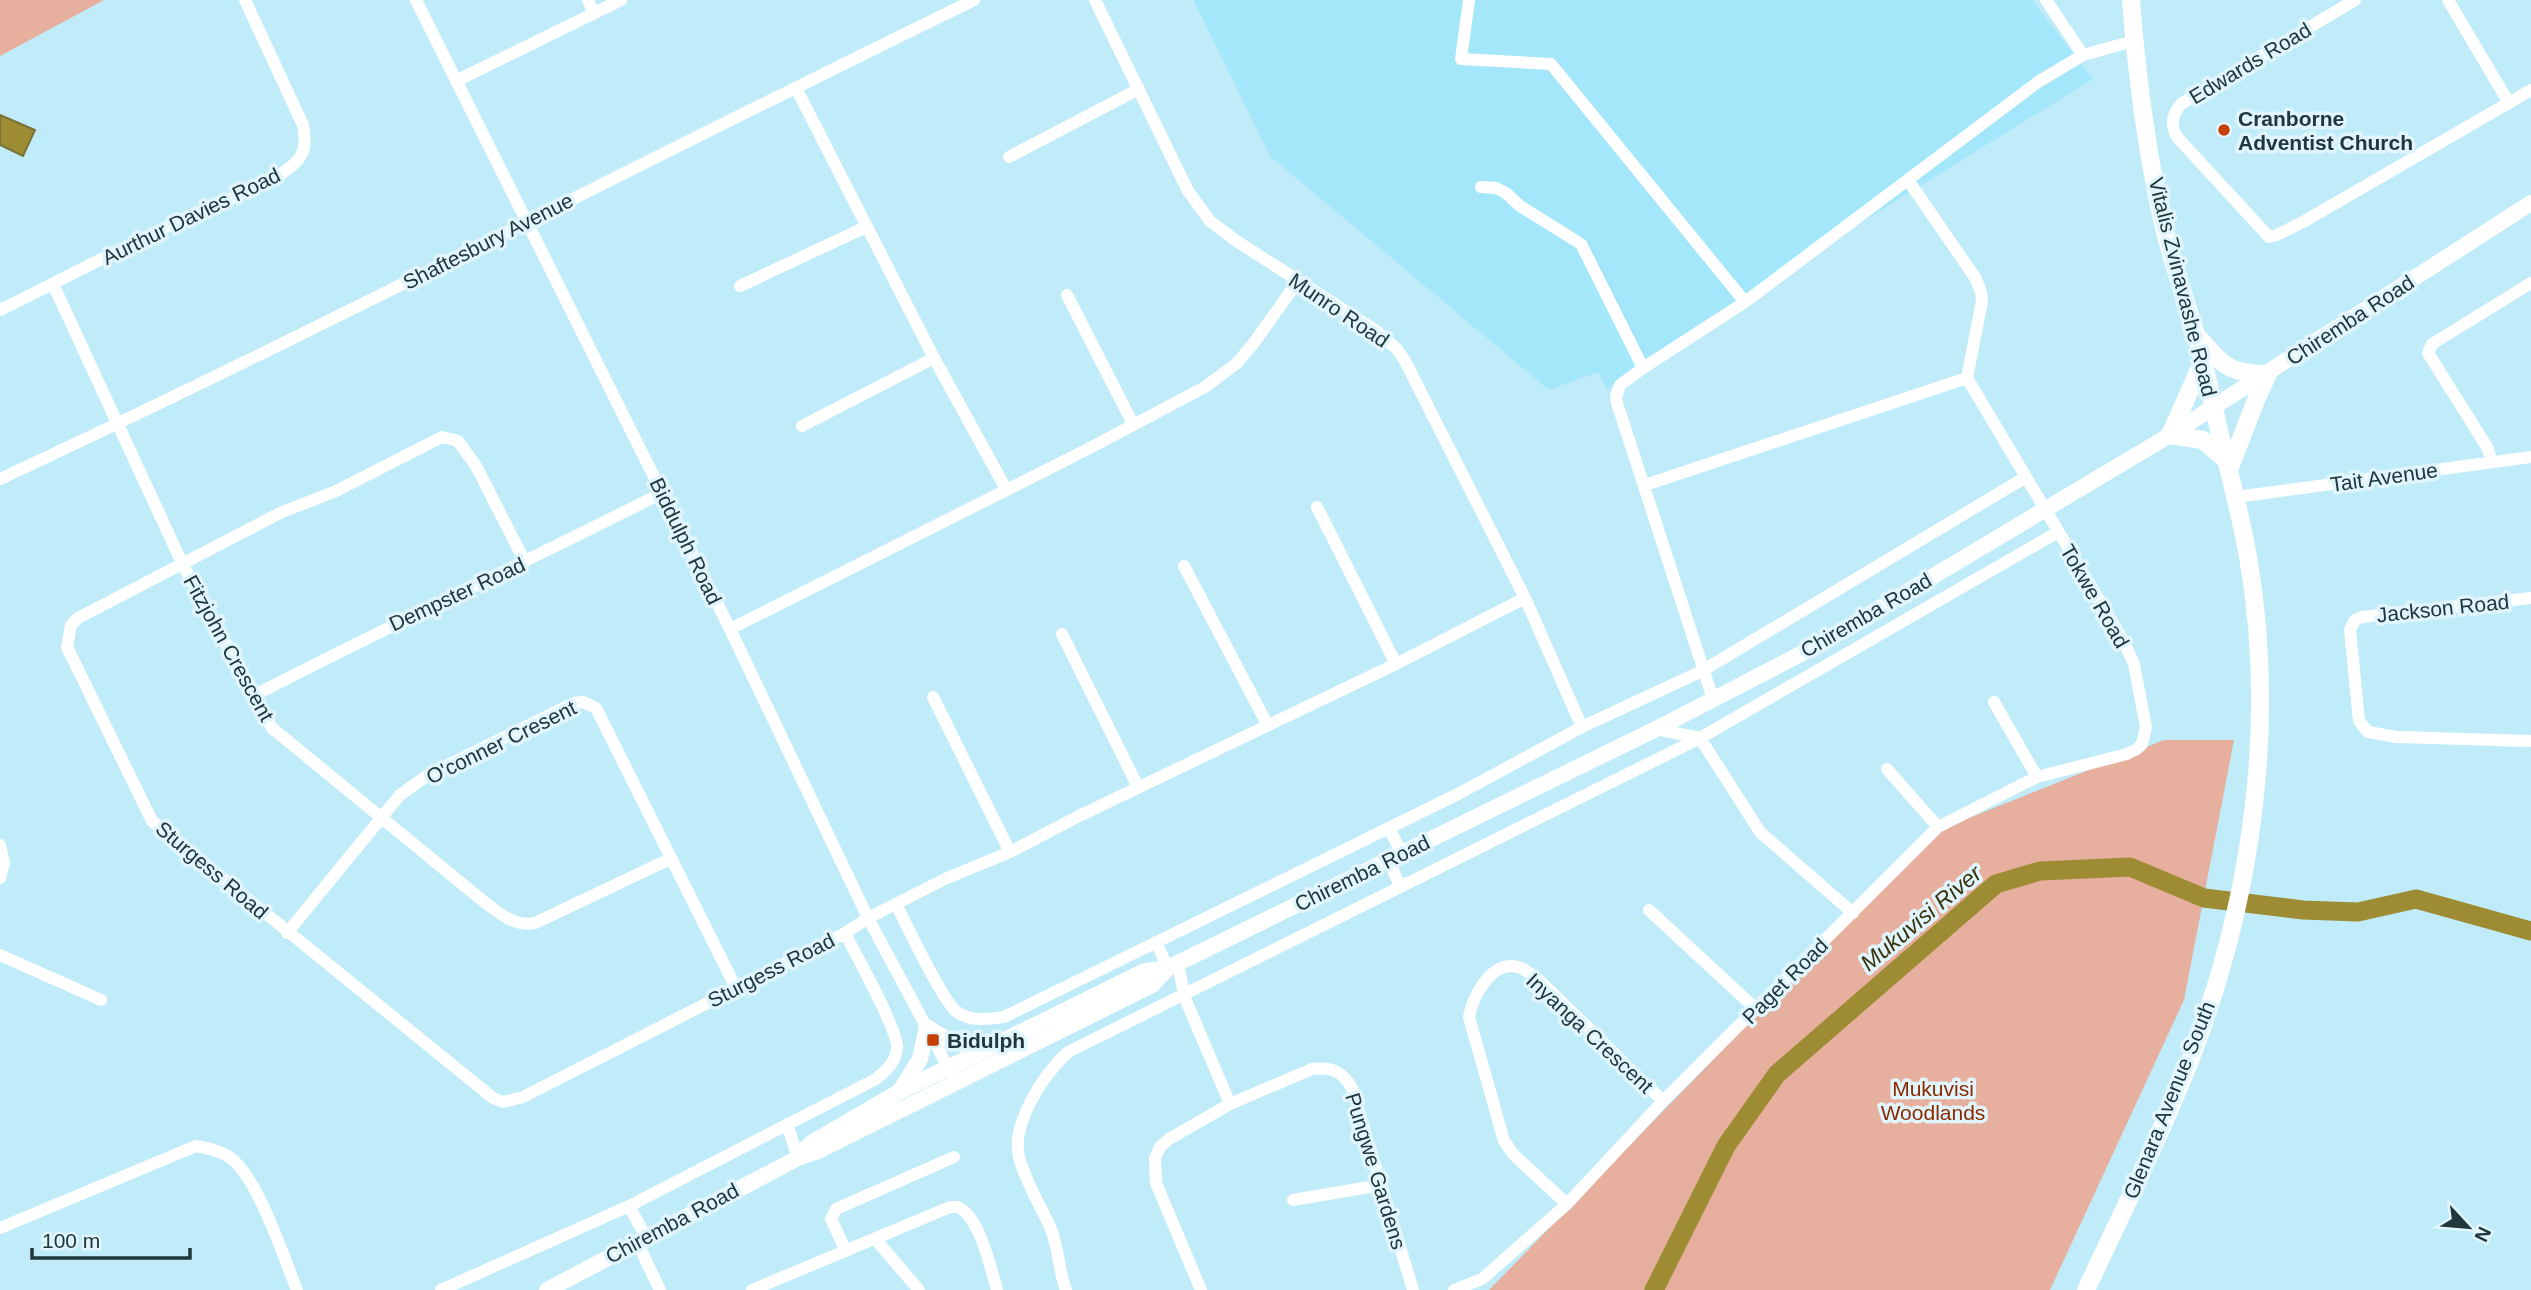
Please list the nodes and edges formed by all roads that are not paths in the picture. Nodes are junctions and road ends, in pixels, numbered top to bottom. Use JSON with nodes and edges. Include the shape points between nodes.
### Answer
{"nodes":[{"id":1,"x":245,"y":0,"type":"edge"},
{"id":2,"x":416,"y":0,"type":"edge"},
{"id":3,"x":589,"y":0,"type":"edge"},
{"id":4,"x":621,"y":0,"type":"edge"},
{"id":5,"x":974,"y":0,"type":"edge"},
{"id":6,"x":1095,"y":0,"type":"edge"},
{"id":7,"x":1469,"y":0,"type":"edge"},
{"id":8,"x":2046,"y":0,"type":"edge"},
{"id":9,"x":2131,"y":0,"type":"edge"},
{"id":10,"x":2355,"y":0,"type":"edge"},
{"id":11,"x":2448,"y":0,"type":"edge"},
{"id":12,"x":594,"y":13,"type":"junction"},
{"id":13,"x":2134,"y":41,"type":"junction"},
{"id":14,"x":2083,"y":55,"type":"junction"},
{"id":15,"x":456,"y":81,"type":"junction"},
{"id":16,"x":796,"y":88,"type":"junction"},
{"id":17,"x":1139,"y":89,"type":"junction"},
{"id":18,"x":2531,"y":90,"type":"edge"},
{"id":19,"x":2509,"y":103,"type":"junction"},
{"id":20,"x":1009,"y":158,"type":"dead end"},
{"id":21,"x":1908,"y":180,"type":"junction"},
{"id":22,"x":1480,"y":187,"type":"dead end"},
{"id":23,"x":2531,"y":203,"type":"edge"},
{"id":24,"x":525,"y":221,"type":"junction"},
{"id":25,"x":866,"y":227,"type":"junction"},
{"id":26,"x":1298,"y":281,"type":"junction"},
{"id":27,"x":53,"y":284,"type":"junction"},
{"id":28,"x":2531,"y":284,"type":"edge"},
{"id":29,"x":740,"y":286,"type":"dead end"},
{"id":30,"x":1067,"y":295,"type":"dead end"},
{"id":31,"x":1745,"y":302,"type":"junction"},
{"id":32,"x":0,"y":310,"type":"edge"},
{"id":33,"x":2196,"y":335,"type":"junction"},
{"id":34,"x":934,"y":358,"type":"junction"},
{"id":35,"x":2203,"y":361,"type":"junction"},
{"id":36,"x":1643,"y":368,"type":"junction"},
{"id":37,"x":2268,"y":374,"type":"junction"},
{"id":38,"x":1967,"y":378,"type":"junction"},
{"id":39,"x":2214,"y":407,"type":"junction"},
{"id":40,"x":119,"y":424,"type":"junction"},
{"id":41,"x":1133,"y":424,"type":"junction"},
{"id":42,"x":802,"y":426,"type":"dead end"},
{"id":43,"x":2170,"y":435,"type":"junction"},
{"id":44,"x":2531,"y":457,"type":"edge"},
{"id":45,"x":2492,"y":462,"type":"junction"},
{"id":46,"x":2228,"y":465,"type":"junction"},
{"id":47,"x":2026,"y":477,"type":"junction"},
{"id":48,"x":0,"y":480,"type":"edge"},
{"id":49,"x":1645,"y":485,"type":"junction"},
{"id":50,"x":1006,"y":489,"type":"junction"},
{"id":51,"x":662,"y":493,"type":"junction"},
{"id":52,"x":2236,"y":497,"type":"junction"},
{"id":53,"x":1317,"y":507,"type":"dead end"},
{"id":54,"x":2045,"y":508,"type":"junction"},
{"id":55,"x":2058,"y":532,"type":"junction"},
{"id":56,"x":525,"y":562,"type":"junction"},
{"id":57,"x":182,"y":563,"type":"junction"},
{"id":58,"x":1184,"y":566,"type":"dead end"},
{"id":59,"x":1525,"y":598,"type":"junction"},
{"id":60,"x":2531,"y":598,"type":"edge"},
{"id":61,"x":730,"y":629,"type":"junction"},
{"id":62,"x":1062,"y":634,"type":"dead end"},
{"id":63,"x":1396,"y":664,"type":"junction"},
{"id":64,"x":1702,"y":671,"type":"junction"},
{"id":65,"x":253,"y":696,"type":"junction"},
{"id":66,"x":933,"y":697,"type":"dead end"},
{"id":67,"x":1713,"y":699,"type":"junction"},
{"id":68,"x":1994,"y":702,"type":"dead end"},
{"id":69,"x":1267,"y":724,"type":"junction"},
{"id":70,"x":1581,"y":727,"type":"junction"},
{"id":71,"x":2146,"y":727,"type":"joint"},
{"id":72,"x":1656,"y":729,"type":"junction"},
{"id":73,"x":1700,"y":738,"type":"junction"},
{"id":74,"x":2531,"y":741,"type":"edge"},
{"id":75,"x":1887,"y":769,"type":"dead end"},
{"id":76,"x":2037,"y":777,"type":"junction"},
{"id":77,"x":1138,"y":787,"type":"junction"},
{"id":78,"x":381,"y":816,"type":"junction"},
{"id":79,"x":1938,"y":827,"type":"junction"},
{"id":80,"x":1389,"y":828,"type":"junction"},
{"id":81,"x":0,"y":845,"type":"edge"},
{"id":82,"x":1010,"y":852,"type":"junction"},
{"id":83,"x":1395,"y":857,"type":"junction"},
{"id":84,"x":670,"y":859,"type":"junction"},
{"id":85,"x":0,"y":878,"type":"edge"},
{"id":86,"x":1400,"y":886,"type":"junction"},
{"id":87,"x":895,"y":904,"type":"junction"},
{"id":88,"x":1649,"y":910,"type":"dead end"},
{"id":89,"x":1853,"y":913,"type":"junction"},
{"id":90,"x":868,"y":918,"type":"junction"},
{"id":91,"x":287,"y":933,"type":"junction"},
{"id":92,"x":845,"y":933,"type":"junction"},
{"id":93,"x":1156,"y":942,"type":"junction"},
{"id":94,"x":0,"y":955,"type":"edge"},
{"id":95,"x":1173,"y":965,"type":"junction"},
{"id":96,"x":736,"y":988,"type":"junction"},
{"id":97,"x":1184,"y":996,"type":"junction"},
{"id":98,"x":101,"y":1000,"type":"dead end"},
{"id":99,"x":1757,"y":1010,"type":"junction"},
{"id":100,"x":927,"y":1027,"type":"junction"},
{"id":101,"x":989,"y":1047,"type":"junction"},
{"id":102,"x":952,"y":1076,"type":"junction"},
{"id":103,"x":899,"y":1093,"type":"junction"},
{"id":104,"x":1663,"y":1101,"type":"junction"},
{"id":105,"x":1230,"y":1104,"type":"junction"},
{"id":106,"x":787,"y":1124,"type":"junction"},
{"id":107,"x":954,"y":1157,"type":"dead end"},
{"id":108,"x":798,"y":1158,"type":"junction"},
{"id":109,"x":1381,"y":1185,"type":"junction"},
{"id":110,"x":1293,"y":1200,"type":"dead end"},
{"id":111,"x":1567,"y":1203,"type":"junction"},
{"id":112,"x":629,"y":1206,"type":"junction"},
{"id":113,"x":0,"y":1228,"type":"edge"},
{"id":114,"x":642,"y":1239,"type":"junction"},
{"id":115,"x":876,"y":1240,"type":"junction"},
{"id":116,"x":846,"y":1251,"type":"junction"},
{"id":117,"x":297,"y":1290,"type":"edge"},
{"id":118,"x":441,"y":1290,"type":"edge"},
{"id":119,"x":547,"y":1290,"type":"edge"},
{"id":120,"x":660,"y":1290,"type":"edge"},
{"id":121,"x":752,"y":1290,"type":"edge"},
{"id":122,"x":919,"y":1290,"type":"edge"},
{"id":123,"x":997,"y":1290,"type":"edge"},
{"id":124,"x":1066,"y":1290,"type":"edge"},
{"id":125,"x":1201,"y":1290,"type":"edge"},
{"id":126,"x":1413,"y":1290,"type":"edge"},
{"id":127,"x":1454,"y":1290,"type":"edge"},
{"id":128,"x":2086,"y":1290,"type":"edge"}],
"edges":[{"from":1,"to":27,"type":"street","name":"Aurthur Davies Road","via":[[303,125],[305,148],[299,159],[270,180]]},
{"from":2,"to":15,"type":"street","name":"Biddulph Road"},
{"from":3,"to":12,"type":"street"},
{"from":4,"to":12,"type":"street"},
{"from":5,"to":16,"type":"street","name":"Shaftesbury Avenue"},
{"from":6,"to":17,"type":"street","name":"Munro Road"},
{"from":7,"to":31,"type":"street","via":[[1461,59],[1551,64]]},
{"from":8,"to":14,"type":"street"},
{"from":9,"to":13,"type":"main road","name":"Vitalis Zvinavashe Road"},
{"from":10,"to":19,"type":"street","name":"Edwards Road","via":[[2181,104],[2172,120],[2178,136],[2269,237],[2304,222]]},
{"from":11,"to":19,"type":"street"},
{"from":12,"to":15,"type":"street"},
{"from":13,"to":14,"type":"street"},
{"from":13,"to":33,"type":"main road","name":"Vitalis Zvinavashe Road","via":[[2165,232]]},
{"from":14,"to":21,"type":"street","via":[[2038,82]]},
{"from":15,"to":24,"type":"street","name":"Biddulph Road"},
{"from":16,"to":24,"type":"street","name":"Shaftesbury Avenue"},
{"from":16,"to":25,"type":"street"},
{"from":17,"to":20,"type":"street"},
{"from":17,"to":26,"type":"street","name":"Munro Road","via":[[1203,213]]},
{"from":18,"to":19,"type":"street"},
{"from":21,"to":31,"type":"street"},
{"from":21,"to":38,"type":"street","via":[[1981,292]]},
{"from":22,"to":36,"type":"street","via":[[1506,193],[1581,244]]},
{"from":23,"to":37,"type":"main road","name":"Chiremba Road"},
{"from":24,"to":40,"type":"street","name":"Shaftesbury Avenue"},
{"from":24,"to":51,"type":"street","name":"Biddulph Road"},
{"from":25,"to":29,"type":"street"},
{"from":25,"to":34,"type":"street"},
{"from":26,"to":41,"type":"street","via":[[1237,363],[1194,395]]},
{"from":26,"to":59,"type":"street","name":"Munro Road","via":[[1375,330],[1396,349]]},
{"from":27,"to":32,"type":"street","name":"Aurthur Davies Road"},
{"from":27,"to":40,"type":"street","name":"Fitzjohn Crescent"},
{"from":28,"to":45,"type":"street","via":[[2432,344],[2428,353]]},
{"from":30,"to":41,"type":"street"},
{"from":31,"to":36,"type":"street"},
{"from":33,"to":35,"type":"main road","name":"Vitalis Zvinavashe Road"},
{"from":33,"to":37,"type":"main road","via":[[2233,370]]},
{"from":34,"to":42,"type":"street"},
{"from":34,"to":50,"type":"street"},
{"from":35,"to":39,"type":"main road","name":"Vitalis Zvinavashe Road"},
{"from":35,"to":43,"type":"main road"},
{"from":36,"to":49,"type":"street","via":[[1620,386],[1616,397]]},
{"from":37,"to":39,"type":"main road","name":"Chiremba Road"},
{"from":37,"to":46,"type":"main road"},
{"from":38,"to":47,"type":"street","name":"Tokwe Road"},
{"from":38,"to":49,"type":"street"},
{"from":39,"to":43,"type":"main road","name":"Chiremba Road"},
{"from":39,"to":46,"type":"main road","name":"Glenara Avenue South"},
{"from":40,"to":48,"type":"street","name":"Shaftesbury Avenue"},
{"from":40,"to":57,"type":"street","name":"Fitzjohn Crescent"},
{"from":41,"to":50,"type":"street"},
{"from":43,"to":46,"type":"main road","via":[[2203,440]]},
{"from":43,"to":54,"type":"main road","name":"Chiremba Road"},
{"from":44,"to":45,"type":"street","name":"Tait Avenue"},
{"from":45,"to":52,"type":"street","name":"Tait Avenue"},
{"from":46,"to":52,"type":"main road","name":"Glenara Avenue South"},
{"from":47,"to":54,"type":"street","name":"Tokwe Road"},
{"from":47,"to":64,"type":"street"},
{"from":49,"to":64,"type":"street"},
{"from":50,"to":61,"type":"street"},
{"from":51,"to":56,"type":"street","name":"Dempster Road"},
{"from":51,"to":61,"type":"street","name":"Biddulph Road"},
{"from":52,"to":128,"type":"main road","name":"Glenara Avenue South","via":[[2253,591],[2262,688],[2259,754],[2240,890],[2225,956],[2192,1056]]},
{"from":53,"to":63,"type":"street"},
{"from":54,"to":55,"type":"street","name":"Tokwe Road"},
{"from":54,"to":67,"type":"main road","name":"Chiremba Road","via":[[1816,646]]},
{"from":55,"to":71,"type":"street","name":"Tokwe Road","via":[[2134,664]]},
{"from":55,"to":73,"type":"street","name":"Chiremba Road"},
{"from":56,"to":57,"type":"street","name":"Sturgess Road","via":[[476,466],[458,441],[442,437]]},
{"from":56,"to":65,"type":"street","name":"Dempster Road"},
{"from":57,"to":65,"type":"street","name":"Fitzjohn Crescent"},
{"from":57,"to":91,"type":"street","name":"Sturgess Road","via":[[78,618],[71,625],[67,647],[152,821]]},
{"from":58,"to":69,"type":"street"},
{"from":59,"to":63,"type":"street","name":"Sturgess Road"},
{"from":59,"to":70,"type":"street","name":"Munro Road"},
{"from":60,"to":74,"type":"street","name":"Jackson Road","via":[[2362,617],[2350,630],[2359,721],[2368,732]]},
{"from":61,"to":90,"type":"street","name":"Biddulph Road"},
{"from":62,"to":77,"type":"street"},
{"from":63,"to":69,"type":"street","name":"Sturgess Road"},
{"from":64,"to":67,"type":"street"},
{"from":64,"to":70,"type":"street"},
{"from":65,"to":78,"type":"street","name":"Fitzjohn Crescent","via":[[272,728]]},
{"from":66,"to":82,"type":"street"},
{"from":67,"to":72,"type":"main road","name":"Chiremba Road"},
{"from":68,"to":76,"type":"street"},
{"from":69,"to":77,"type":"street","name":"Sturgess Road"},
{"from":70,"to":80,"type":"street"},
{"from":71,"to":76,"type":"street","name":"Paget Road","via":[[2142,744],[2127,754]]},
{"from":72,"to":73,"type":"street"},
{"from":72,"to":83,"type":"main road","name":"Chiremba Road"},
{"from":73,"to":86,"type":"street","name":"Chiremba Road"},
{"from":73,"to":89,"type":"street","via":[[1760,832]]},
{"from":75,"to":79,"type":"street"},
{"from":76,"to":79,"type":"street","name":"Paget Road"},
{"from":77,"to":82,"type":"street","name":"Sturgess Road"},
{"from":78,"to":84,"type":"street","name":"Fitzjohn Crescent","via":[[477,897],[524,926]]},
{"from":78,"to":84,"type":"street","name":"O'conner Cresent","via":[[428,775],[583,702],[596,708]]},
{"from":78,"to":91,"type":"street","name":"O'conner Cresent"},
{"from":79,"to":89,"type":"street","name":"Paget Road"},
{"from":80,"to":83,"type":"street"},
{"from":80,"to":93,"type":"street"},
{"from":81,"to":85,"type":"street","via":[[4,863]]},
{"from":82,"to":87,"type":"street","name":"Sturgess Road"},
{"from":83,"to":86,"type":"street"},
{"from":83,"to":95,"type":"main road","name":"Chiremba Road"},
{"from":84,"to":96,"type":"street","name":"O'conner Cresent"},
{"from":86,"to":97,"type":"street","name":"Chiremba Road"},
{"from":87,"to":90,"type":"street","name":"Sturgess Road"},
{"from":87,"to":93,"type":"street","via":[[951,1007],[970,1018],[1004,1017]]},
{"from":88,"to":99,"type":"street"},
{"from":89,"to":99,"type":"street","name":"Paget Road"},
{"from":90,"to":92,"type":"street","name":"Sturgess Road"},
{"from":90,"to":100,"type":"street","name":"Biddulph Road"},
{"from":91,"to":96,"type":"street","name":"Sturgess Road","via":[[503,1102],[523,1097]]},
{"from":92,"to":96,"type":"street","name":"Sturgess Road"},
{"from":92,"to":106,"type":"street","via":[[897,1037],[894,1059],[876,1079]]},
{"from":93,"to":95,"type":"street"},
{"from":94,"to":98,"type":"street"},
{"from":95,"to":97,"type":"street"},
{"from":95,"to":101,"type":"main road","name":"Chiremba Road","via":[[1145,971]]},
{"from":95,"to":102,"type":"main road","name":"Chiremba Road","via":[[1152,985]]},
{"from":97,"to":105,"type":"street"},
{"from":97,"to":124,"type":"street","name":"Chiremba Road","via":[[1068,1052],[1042,1080],[1032,1099],[1018,1141],[1021,1166],[1055,1240]]},
{"from":99,"to":104,"type":"street","name":"Paget Road"},
{"from":100,"to":101,"type":"main road","via":[[959,1045]]},
{"from":100,"to":102,"type":"street","name":"Biddulph Road"},
{"from":100,"to":103,"type":"main road","via":[[920,1059]]},
{"from":101,"to":102,"type":"main road","name":"Chiremba Road"},
{"from":102,"to":103,"type":"main road","name":"Chiremba Road"},
{"from":102,"to":108,"type":"main road","name":"Chiremba Road"},
{"from":103,"to":108,"type":"main road","name":"Chiremba Road","via":[[813,1142]]},
{"from":104,"to":111,"type":"street","name":"Paget Road"},
{"from":104,"to":111,"type":"street","name":"Inyanga Crescent","via":[[1527,971],[1509,966],[1499,969],[1478,991],[1469,1017],[1504,1141]]},
{"from":105,"to":109,"type":"street","name":"Pungwe Gardens","via":[[1312,1069],[1336,1070],[1352,1088]]},
{"from":105,"to":125,"type":"street","name":"Pungwe Gardens","via":[[1169,1139],[1156,1158],[1156,1183]]},
{"from":106,"to":108,"type":"street"},
{"from":106,"to":112,"type":"street"},
{"from":107,"to":116,"type":"street","via":[[836,1209],[831,1219]]},
{"from":108,"to":114,"type":"main road","name":"Chiremba Road"},
{"from":109,"to":110,"type":"street"},
{"from":109,"to":126,"type":"street","name":"Pungwe Gardens"},
{"from":111,"to":127,"type":"street","name":"Paget Road","via":[[1482,1279]]},
{"from":112,"to":114,"type":"street"},
{"from":112,"to":118,"type":"street"},
{"from":113,"to":117,"type":"street","via":[[197,1146],[207,1148],[229,1156],[243,1170]]},
{"from":114,"to":119,"type":"main road","name":"Chiremba Road"},
{"from":114,"to":120,"type":"street"},
{"from":115,"to":116,"type":"street"},
{"from":115,"to":122,"type":"street"},
{"from":115,"to":123,"type":"street","via":[[958,1207],[971,1216]]},
{"from":116,"to":121,"type":"street"}]}
